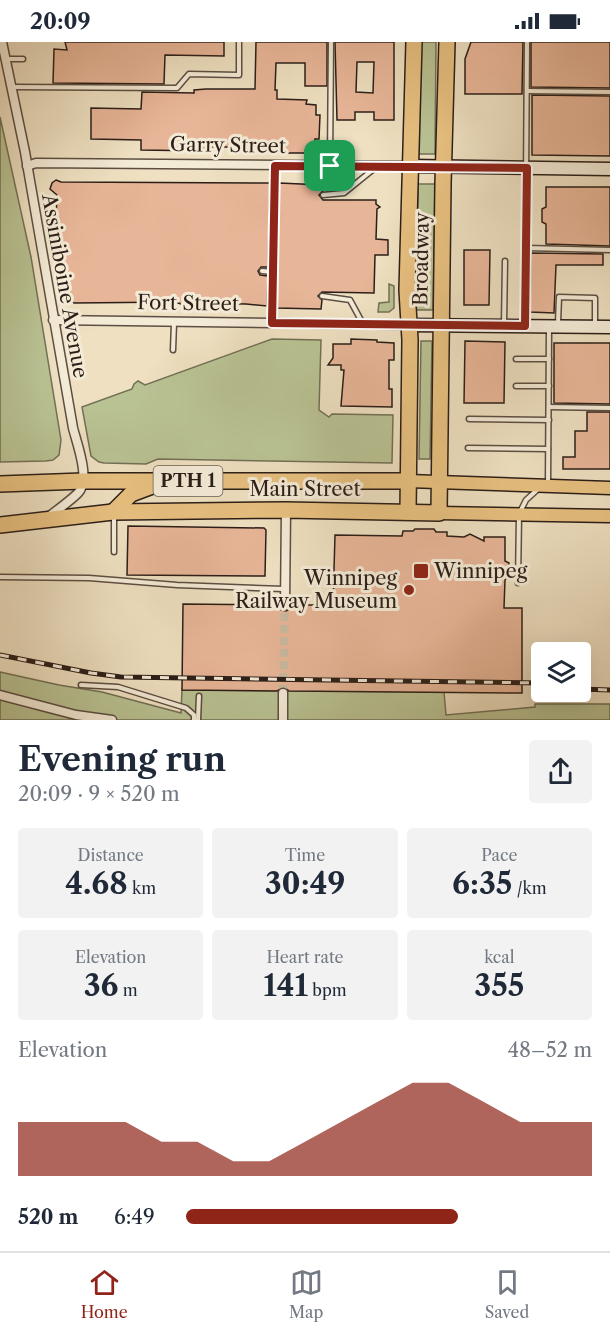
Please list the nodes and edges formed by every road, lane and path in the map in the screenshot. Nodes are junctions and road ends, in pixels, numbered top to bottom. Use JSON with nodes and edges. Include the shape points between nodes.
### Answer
{"nodes":[{"id":1,"x":2,"y":42,"type":"edge"},
{"id":2,"x":239,"y":42,"type":"edge"},
{"id":3,"x":331,"y":42,"type":"edge"},
{"id":4,"x":414,"y":42,"type":"edge"},
{"id":5,"x":447,"y":42,"type":"edge"},
{"id":6,"x":527,"y":42,"type":"edge"},
{"id":7,"x":5,"y":59,"type":"junction"},
{"id":8,"x":23,"y":59,"type":"dead end"},
{"id":9,"x":31,"y":79,"type":"dead end"},
{"id":10,"x":11,"y":87,"type":"junction"},
{"id":11,"x":31,"y":87,"type":"junction"},
{"id":12,"x":527,"y":91,"type":"junction"},
{"id":13,"x":610,"y":93,"type":"edge"},
{"id":14,"x":27,"y":166,"type":"junction"},
{"id":15,"x":275,"y":166,"type":"junction"},
{"id":16,"x":330,"y":166,"type":"junction"},
{"id":17,"x":378,"y":166,"type":"junction"},
{"id":18,"x":410,"y":166,"type":"junction"},
{"id":19,"x":443,"y":167,"type":"junction"},
{"id":20,"x":527,"y":168,"type":"junction"},
{"id":21,"x":610,"y":169,"type":"edge"},
{"id":22,"x":323,"y":195,"type":"dead end"},
{"id":23,"x":526,"y":248,"type":"junction"},
{"id":24,"x":610,"y":250,"type":"edge"},
{"id":25,"x":505,"y":261,"type":"dead end"},
{"id":26,"x":262,"y":271,"type":"dead end"},
{"id":27,"x":273,"y":272,"type":"junction"},
{"id":28,"x":322,"y":296,"type":"dead end"},
{"id":29,"x":53,"y":320,"type":"junction"},
{"id":30,"x":174,"y":322,"type":"junction"},
{"id":31,"x":272,"y":323,"type":"junction"},
{"id":32,"x":364,"y":325,"type":"junction"},
{"id":33,"x":409,"y":325,"type":"junction"},
{"id":34,"x":441,"y":326,"type":"junction"},
{"id":35,"x":504,"y":326,"type":"junction"},
{"id":36,"x":525,"y":326,"type":"junction"},
{"id":37,"x":554,"y":327,"type":"junction"},
{"id":38,"x":595,"y":327,"type":"junction"},
{"id":39,"x":610,"y":327,"type":"edge"},
{"id":40,"x":173,"y":350,"type":"dead end"},
{"id":41,"x":516,"y":359,"type":"dead end"},
{"id":42,"x":549,"y":359,"type":"junction"},
{"id":43,"x":516,"y":386,"type":"dead end"},
{"id":44,"x":549,"y":386,"type":"junction"},
{"id":45,"x":549,"y":407,"type":"junction"},
{"id":46,"x":610,"y":408,"type":"edge"},
{"id":47,"x":469,"y":419,"type":"dead end"},
{"id":48,"x":549,"y":420,"type":"junction"},
{"id":49,"x":468,"y":448,"type":"dead end"},
{"id":50,"x":548,"y":449,"type":"junction"},
{"id":51,"x":83,"y":481,"type":"junction"},
{"id":52,"x":164,"y":481,"type":"junction"},
{"id":53,"x":408,"y":481,"type":"junction"},
{"id":54,"x":440,"y":482,"type":"junction"},
{"id":55,"x":0,"y":484,"type":"edge"},
{"id":56,"x":545,"y":485,"type":"junction"},
{"id":57,"x":610,"y":488,"type":"edge"},
{"id":58,"x":286,"y":510,"type":"junction"},
{"id":59,"x":113,"y":512,"type":"junction"},
{"id":60,"x":408,"y":512,"type":"junction"},
{"id":61,"x":439,"y":513,"type":"junction"},
{"id":62,"x":519,"y":514,"type":"junction"},
{"id":63,"x":610,"y":516,"type":"edge"},
{"id":64,"x":45,"y":520,"type":"junction"},
{"id":65,"x":0,"y":525,"type":"edge"},
{"id":66,"x":114,"y":552,"type":"dead end"},
{"id":67,"x":0,"y":578,"type":"edge"},
{"id":68,"x":518,"y":583,"type":"dead end"},
{"id":69,"x":285,"y":589,"type":"junction"},
{"id":70,"x":285,"y":605,"type":"tunnel mouth"},
{"id":71,"x":81,"y":685,"type":"dead end"},
{"id":72,"x":283,"y":693,"type":"tunnel mouth"},
{"id":73,"x":0,"y":695,"type":"edge"},
{"id":74,"x":199,"y":696,"type":"dead end"},
{"id":75,"x":112,"y":720,"type":"edge"},
{"id":76,"x":196,"y":720,"type":"edge"},
{"id":77,"x":283,"y":720,"type":"edge"}],
"edges":[{"from":1,"to":7,"type":"street","name":"Assiniboine Avenue"},
{"from":2,"to":11,"type":"lane","via":[[239,75],[189,74],[177,88]]},
{"from":3,"to":16,"type":"lane"},
{"from":4,"to":18,"type":"highway","name":"Broadway"},
{"from":5,"to":19,"type":"highway","name":"Broadway"},
{"from":6,"to":12,"type":"lane"},
{"from":7,"to":8,"type":"lane"},
{"from":7,"to":10,"type":"street","name":"Assiniboine Avenue"},
{"from":9,"to":11,"type":"lane"},
{"from":10,"to":11,"type":"lane"},
{"from":10,"to":14,"type":"street","name":"Assiniboine Avenue"},
{"from":12,"to":13,"type":"lane"},
{"from":12,"to":20,"type":"lane"},
{"from":14,"to":15,"type":"street","name":"Garry Street"},
{"from":14,"to":29,"type":"street","name":"Assiniboine Avenue"},
{"from":15,"to":16,"type":"street","name":"Garry Street"},
{"from":15,"to":27,"type":"lane"},
{"from":16,"to":17,"type":"street","name":"Garry Street"},
{"from":17,"to":18,"type":"street","name":"Garry Street"},
{"from":17,"to":22,"type":"lane","via":[[344,193]]},
{"from":18,"to":19,"type":"street","name":"Garry Street"},
{"from":18,"to":33,"type":"highway","name":"Broadway"},
{"from":19,"to":20,"type":"street","name":"Garry Street"},
{"from":19,"to":34,"type":"highway","name":"Broadway"},
{"from":20,"to":21,"type":"street","name":"Garry Street"},
{"from":20,"to":23,"type":"lane"},
{"from":23,"to":24,"type":"lane"},
{"from":23,"to":36,"type":"lane"},
{"from":25,"to":35,"type":"lane"},
{"from":26,"to":27,"type":"lane"},
{"from":27,"to":31,"type":"lane"},
{"from":28,"to":32,"type":"lane","via":[[350,300]]},
{"from":29,"to":30,"type":"street","name":"Fort Street"},
{"from":29,"to":51,"type":"street","name":"Assiniboine Avenue"},
{"from":30,"to":31,"type":"street","name":"Fort Street"},
{"from":30,"to":40,"type":"lane"},
{"from":31,"to":32,"type":"street","name":"Fort Street"},
{"from":32,"to":33,"type":"street","name":"Fort Street"},
{"from":33,"to":34,"type":"street","name":"Fort Street"},
{"from":33,"to":53,"type":"highway","name":"Broadway"},
{"from":34,"to":35,"type":"street","name":"Fort Street"},
{"from":34,"to":54,"type":"highway","name":"Broadway"},
{"from":35,"to":36,"type":"street","name":"Fort Street"},
{"from":36,"to":37,"type":"street","name":"Fort Street"},
{"from":37,"to":38,"type":"street","name":"Fort Street"},
{"from":37,"to":38,"type":"lane","via":[[559,297],[595,298]]},
{"from":37,"to":42,"type":"lane"},
{"from":38,"to":39,"type":"street","name":"Fort Street"},
{"from":41,"to":42,"type":"lane"},
{"from":42,"to":44,"type":"lane"},
{"from":43,"to":44,"type":"lane"},
{"from":44,"to":45,"type":"lane"},
{"from":45,"to":46,"type":"lane"},
{"from":45,"to":48,"type":"lane"},
{"from":47,"to":48,"type":"lane"},
{"from":48,"to":50,"type":"lane"},
{"from":49,"to":50,"type":"lane"},
{"from":50,"to":56,"type":"lane"},
{"from":51,"to":52,"type":"highway","name":"Main Street","number":"PTH 1"},
{"from":51,"to":55,"type":"highway","name":"Main Street","number":"PTH 1"},
{"from":51,"to":64,"type":"street","via":[[80,492]]},
{"from":52,"to":53,"type":"highway","name":"Main Street","number":"PTH 1"},
{"from":52,"to":59,"type":"highway","via":[[131,494]]},
{"from":53,"to":54,"type":"main road","name":"Main Street"},
{"from":53,"to":60,"type":"highway","name":"Broadway"},
{"from":54,"to":56,"type":"main road","name":"Main Street"},
{"from":54,"to":61,"type":"highway","name":"Broadway"},
{"from":56,"to":57,"type":"main road","name":"Main Street"},
{"from":56,"to":62,"type":"lane","via":[[526,500]]},
{"from":58,"to":59,"type":"highway","name":"Main Street","number":"PTH 1"},
{"from":58,"to":60,"type":"highway","name":"Main Street","number":"PTH 1"},
{"from":58,"to":69,"type":"street"},
{"from":59,"to":64,"type":"highway","name":"Main Street","number":"PTH 1"},
{"from":59,"to":66,"type":"lane"},
{"from":60,"to":61,"type":"highway","name":"Main Street","number":"PTH 1"},
{"from":61,"to":62,"type":"main road","name":"Main Street"},
{"from":62,"to":63,"type":"main road","name":"Main Street"},
{"from":62,"to":68,"type":"lane"},
{"from":64,"to":65,"type":"highway","name":"Main Street","number":"PTH 1"},
{"from":67,"to":69,"type":"lane","via":[[89,578]]},
{"from":69,"to":70,"type":"street"},
{"from":71,"to":76,"type":"lane","via":[[118,687],[186,708]]},
{"from":72,"to":77,"type":"street"},
{"from":73,"to":75,"type":"street"},
{"from":74,"to":76,"type":"lane"}]}
